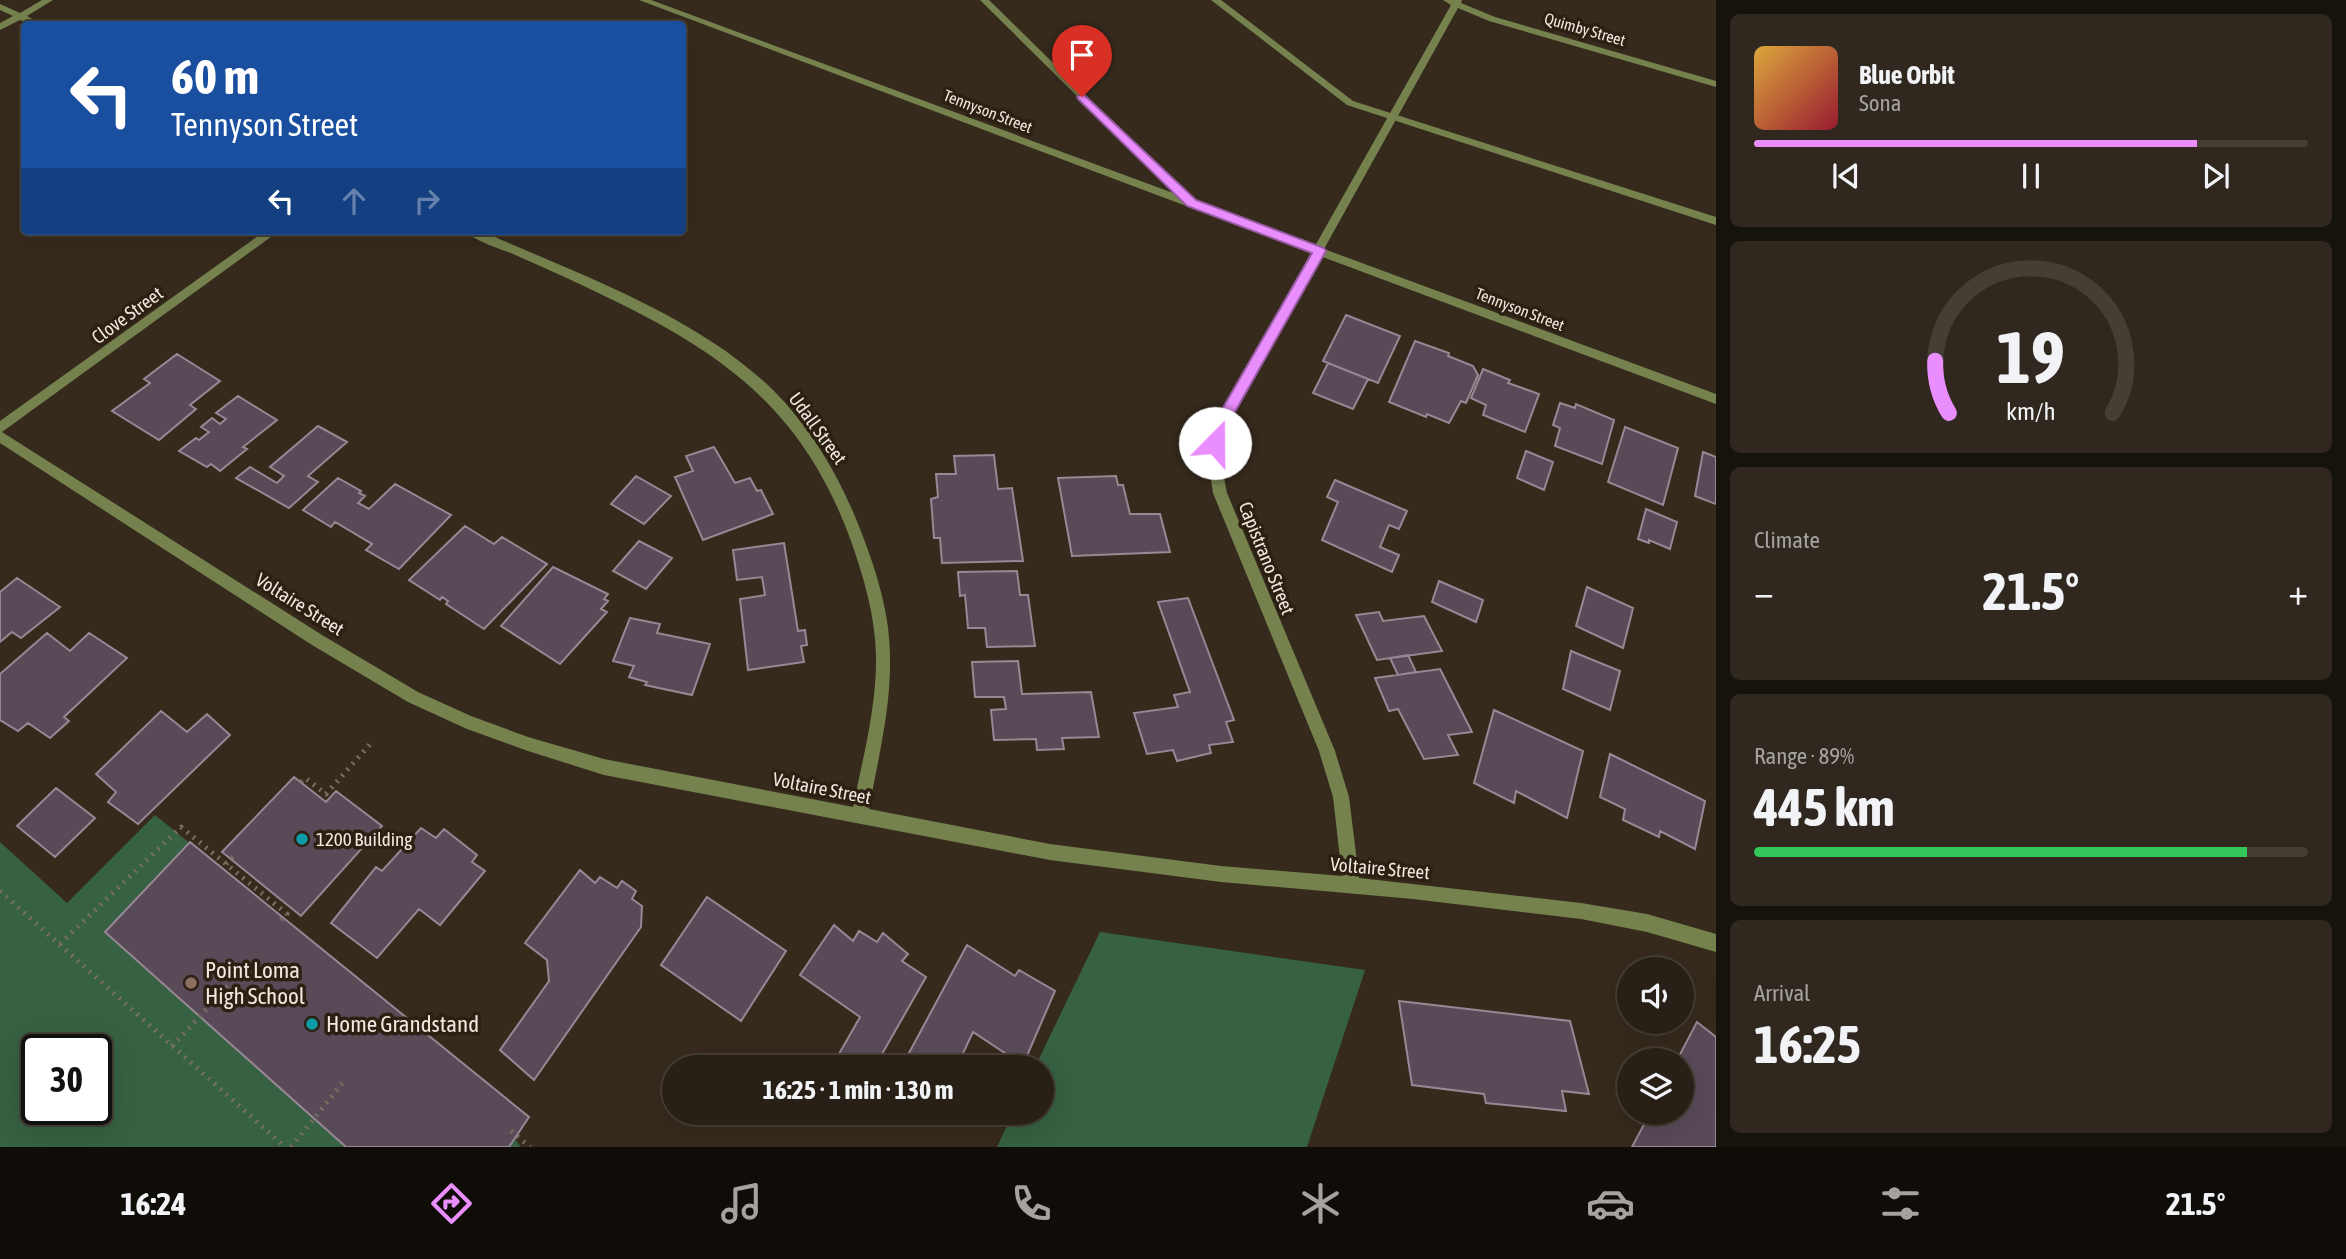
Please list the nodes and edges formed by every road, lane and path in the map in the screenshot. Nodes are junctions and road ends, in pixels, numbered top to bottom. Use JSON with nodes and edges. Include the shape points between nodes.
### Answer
{"nodes":[{"id":1,"x":50,"y":0,"type":"edge"},
{"id":2,"x":643,"y":0,"type":"edge"},
{"id":3,"x":984,"y":0,"type":"edge"},
{"id":4,"x":1215,"y":0,"type":"edge"},
{"id":5,"x":1453,"y":2,"type":"edge"},
{"id":6,"x":0,"y":7,"type":"edge"},
{"id":7,"x":20,"y":16,"type":"junction"},
{"id":8,"x":31,"y":21,"type":"edge"},
{"id":9,"x":0,"y":27,"type":"edge"},
{"id":10,"x":1716,"y":83,"type":"edge"},
{"id":11,"x":1393,"y":116,"type":"junction"},
{"id":12,"x":1191,"y":203,"type":"junction"},
{"id":13,"x":1716,"y":221,"type":"edge"},
{"id":14,"x":268,"y":235,"type":"edge"},
{"id":15,"x":480,"y":235,"type":"edge"},
{"id":16,"x":1320,"y":251,"type":"junction"},
{"id":17,"x":1716,"y":399,"type":"edge"},
{"id":18,"x":0,"y":428,"type":"edge"},
{"id":19,"x":0,"y":437,"type":"edge"},
{"id":20,"x":371,"y":743,"type":"dead end"},
{"id":21,"x":301,"y":782,"type":"dead end"},
{"id":22,"x":859,"y":817,"type":"junction"},
{"id":23,"x":233,"y":857,"type":"dead end"},
{"id":24,"x":226,"y":864,"type":"junction"},
{"id":25,"x":1352,"y":887,"type":"junction"},
{"id":26,"x":0,"y":891,"type":"edge"},
{"id":27,"x":280,"y":921,"type":"dead end"},
{"id":28,"x":1716,"y":943,"type":"edge"},
{"id":29,"x":60,"y":944,"type":"junction"},
{"id":30,"x":228,"y":986,"type":"dead end"},
{"id":31,"x":172,"y":1046,"type":"junction"},
{"id":32,"x":344,"y":1081,"type":"dead end"},
{"id":33,"x":511,"y":1131,"type":"dead end"},
{"id":34,"x":285,"y":1147,"type":"edge"},
{"id":35,"x":291,"y":1147,"type":"edge"},
{"id":36,"x":530,"y":1147,"type":"edge"}],
"edges":[{"from":1,"to":7,"type":"street"},
{"from":2,"to":12,"type":"street","name":"Tennyson Street"},
{"from":3,"to":12,"type":"street"},
{"from":4,"to":11,"type":"street","via":[[1350,103]]},
{"from":5,"to":10,"type":"street","name":"Quimby Street","via":[[1492,19]]},
{"from":5,"to":11,"type":"street","name":"Capistrano Street"},
{"from":6,"to":7,"type":"street"},
{"from":7,"to":8,"type":"street"},
{"from":7,"to":9,"type":"street"},
{"from":11,"to":13,"type":"street"},
{"from":11,"to":16,"type":"street","name":"Capistrano Street"},
{"from":12,"to":16,"type":"street","name":"Tennyson Street"},
{"from":14,"to":18,"type":"street","name":"Clove Street"},
{"from":15,"to":22,"type":"street","name":"Udall Street","via":[[641,310],[717,354],[766,392],[822,462],[864,558],[883,639],[881,696]]},
{"from":16,"to":17,"type":"street","name":"Tennyson Street"},
{"from":16,"to":25,"type":"street","name":"Capistrano Street","via":[[1220,425],[1215,465],[1230,522],[1327,751],[1341,797]]},
{"from":19,"to":22,"type":"street","name":"Voltaire Street","via":[[317,640],[413,697],[467,722],[604,767]]},
{"from":20,"to":21,"type":"path","via":[[326,794],[305,778]]},
{"from":22,"to":25,"type":"street","name":"Voltaire Street","via":[[1133,864]]},
{"from":23,"to":24,"type":"path"},
{"from":24,"to":27,"type":"path","via":[[287,914]]},
{"from":24,"to":29,"type":"path","via":[[180,827]]},
{"from":25,"to":28,"type":"street","name":"Voltaire Street","via":[[1581,911],[1647,923]]},
{"from":26,"to":29,"type":"path"},
{"from":29,"to":31,"type":"path"},
{"from":30,"to":31,"type":"path"},
{"from":31,"to":34,"type":"path"},
{"from":32,"to":35,"type":"path"},
{"from":33,"to":36,"type":"path"}]}
